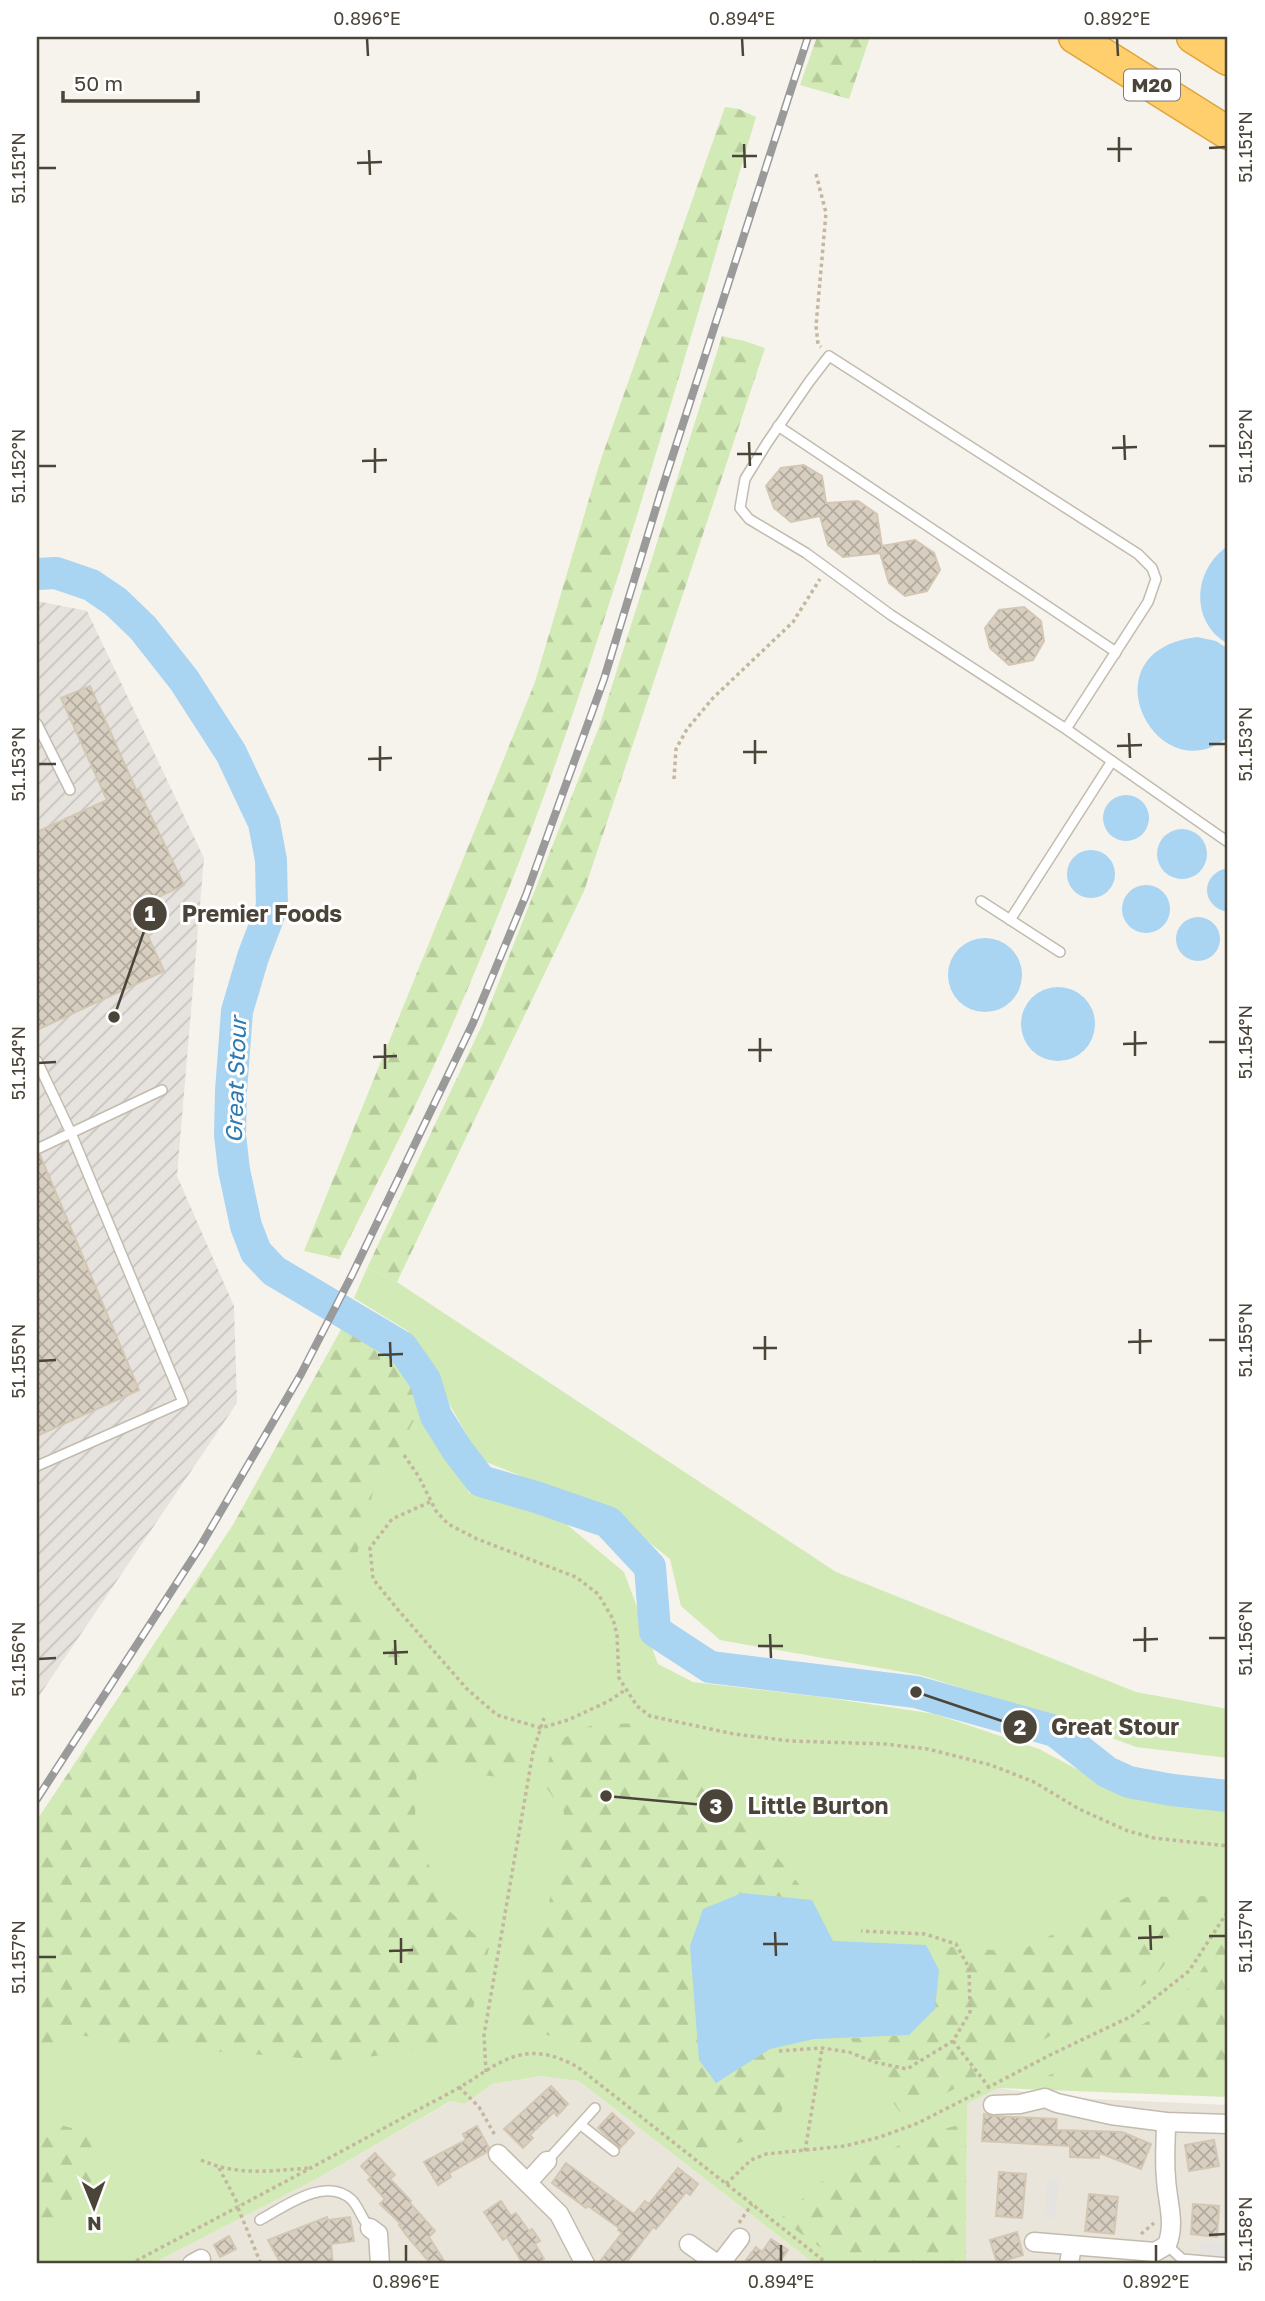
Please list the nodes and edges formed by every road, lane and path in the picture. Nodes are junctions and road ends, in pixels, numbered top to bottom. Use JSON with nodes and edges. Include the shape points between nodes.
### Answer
{"nodes":[{"id":1,"x":1075,"y":37,"type":"edge"},
{"id":2,"x":1193,"y":37,"type":"edge"},
{"id":3,"x":1228,"y":59,"type":"edge"},
{"id":4,"x":1228,"y":133,"type":"edge"},
{"id":5,"x":816,"y":174,"type":"dead end"},
{"id":6,"x":830,"y":356,"type":"junction"},
{"id":7,"x":778,"y":426,"type":"junction"},
{"id":8,"x":827,"y":568,"type":"junction"},
{"id":9,"x":1116,"y":652,"type":"junction"},
{"id":10,"x":37,"y":724,"type":"edge"},
{"id":11,"x":1066,"y":729,"type":"junction"},
{"id":12,"x":1112,"y":761,"type":"junction"},
{"id":13,"x":674,"y":779,"type":"dead end"},
{"id":14,"x":70,"y":790,"type":"dead end"},
{"id":15,"x":1228,"y":842,"type":"edge"},
{"id":16,"x":981,"y":901,"type":"dead end"},
{"id":17,"x":1010,"y":920,"type":"junction"},
{"id":18,"x":1060,"y":952,"type":"dead end"},
{"id":19,"x":37,"y":1061,"type":"edge"},
{"id":20,"x":162,"y":1090,"type":"dead end"},
{"id":21,"x":71,"y":1133,"type":"junction"},
{"id":22,"x":37,"y":1149,"type":"edge"},
{"id":23,"x":404,"y":1455,"type":"dead end"},
{"id":24,"x":37,"y":1466,"type":"edge"},
{"id":25,"x":430,"y":1502,"type":"junction"},
{"id":26,"x":625,"y":1690,"type":"junction"},
{"id":27,"x":544,"y":1718,"type":"dead end"},
{"id":28,"x":541,"y":1728,"type":"junction"},
{"id":29,"x":1228,"y":1846,"type":"edge"},
{"id":30,"x":1228,"y":1911,"type":"edge"},
{"id":31,"x":861,"y":1931,"type":"dead end"},
{"id":32,"x":953,"y":2041,"type":"junction"},
{"id":33,"x":822,"y":2049,"type":"junction"},
{"id":34,"x":779,"y":2051,"type":"dead end"},
{"id":35,"x":486,"y":2072,"type":"dead end"},
{"id":36,"x":477,"y":2077,"type":"dead end"},
{"id":37,"x":459,"y":2087,"type":"junction"},
{"id":38,"x":991,"y":2096,"type":"junction"},
{"id":39,"x":595,"y":2108,"type":"dead end"},
{"id":40,"x":1166,"y":2122,"type":"junction"},
{"id":41,"x":1228,"y":2124,"type":"edge"},
{"id":42,"x":581,"y":2125,"type":"junction"},
{"id":43,"x":614,"y":2151,"type":"dead end"},
{"id":44,"x":805,"y":2151,"type":"junction"},
{"id":45,"x":498,"y":2154,"type":"joint"},
{"id":46,"x":201,"y":2160,"type":"dead end"},
{"id":47,"x":547,"y":2161,"type":"joint"},
{"id":48,"x":219,"y":2168,"type":"junction"},
{"id":49,"x":311,"y":2168,"type":"junction"},
{"id":50,"x":712,"y":2174,"type":"dead end"},
{"id":51,"x":528,"y":2182,"type":"junction"},
{"id":52,"x":726,"y":2184,"type":"junction"},
{"id":53,"x":1170,"y":2205,"type":"junction"},
{"id":54,"x":238,"y":2207,"type":"junction"},
{"id":55,"x":260,"y":2220,"type":"dead end"},
{"id":56,"x":370,"y":2228,"type":"joint"},
{"id":57,"x":740,"y":2238,"type":"dead end"},
{"id":58,"x":1034,"y":2242,"type":"dead end"},
{"id":59,"x":689,"y":2244,"type":"dead end"},
{"id":60,"x":1167,"y":2245,"type":"junction"},
{"id":61,"x":1072,"y":2246,"type":"junction"},
{"id":62,"x":1132,"y":2250,"type":"junction"},
{"id":63,"x":1228,"y":2263,"type":"edge"},
{"id":64,"x":130,"y":2264,"type":"edge"},
{"id":65,"x":261,"y":2264,"type":"edge"},
{"id":66,"x":380,"y":2264,"type":"edge"},
{"id":67,"x":584,"y":2264,"type":"edge"},
{"id":68,"x":718,"y":2264,"type":"edge"},
{"id":69,"x":828,"y":2264,"type":"edge"},
{"id":70,"x":1069,"y":2264,"type":"edge"}],
"edges":[{"from":1,"to":4,"type":"highway","number":"M20"},
{"from":2,"to":3,"type":"highway"},
{"from":5,"to":6,"type":"path","via":[[826,213],[817,335],[818,344]]},
{"from":6,"to":7,"type":"lane"},
{"from":6,"to":9,"type":"lane","via":[[1138,554],[1152,568],[1156,579],[1148,602]]},
{"from":7,"to":8,"type":"lane","via":[[745,479],[740,508],[749,519]]},
{"from":7,"to":9,"type":"lane"},
{"from":8,"to":11,"type":"lane"},
{"from":8,"to":13,"type":"path","via":[[793,622],[687,729],[676,749]]},
{"from":9,"to":11,"type":"lane"},
{"from":10,"to":14,"type":"lane"},
{"from":11,"to":12,"type":"lane"},
{"from":12,"to":15,"type":"lane"},
{"from":12,"to":17,"type":"lane"},
{"from":16,"to":17,"type":"lane"},
{"from":17,"to":18,"type":"lane"},
{"from":19,"to":21,"type":"lane"},
{"from":20,"to":21,"type":"lane"},
{"from":21,"to":22,"type":"lane"},
{"from":21,"to":24,"type":"lane","via":[[183,1402]]},
{"from":23,"to":25,"type":"path"},
{"from":25,"to":26,"type":"path","via":[[448,1524],[576,1577],[598,1594],[613,1619],[619,1678]]},
{"from":25,"to":28,"type":"path","via":[[392,1519],[370,1548],[373,1579],[458,1679],[497,1716]]},
{"from":26,"to":28,"type":"path","via":[[568,1720]]},
{"from":26,"to":29,"type":"path","via":[[650,1716],[675,1723],[791,1741],[885,1744],[966,1757],[1034,1782],[1128,1831]]},
{"from":27,"to":28,"type":"path"},
{"from":28,"to":35,"type":"path","via":[[484,2035]]},
{"from":30,"to":38,"type":"path","via":[[1189,1971],[1132,2016],[1050,2055]]},
{"from":31,"to":32,"type":"path","via":[[925,1934],[956,1944],[969,1968],[970,2012]]},
{"from":32,"to":33,"type":"path","via":[[907,2069]]},
{"from":32,"to":38,"type":"path"},
{"from":33,"to":34,"type":"path"},
{"from":33,"to":44,"type":"path"},
{"from":36,"to":37,"type":"path"},
{"from":37,"to":45,"type":"path","via":[[485,2117],[502,2147]]},
{"from":37,"to":49,"type":"path"},
{"from":38,"to":40,"type":"street","via":[[1020,2104],[1045,2098],[1104,2114]]},
{"from":38,"to":44,"type":"path","via":[[880,2137]]},
{"from":39,"to":42,"type":"lane"},
{"from":40,"to":41,"type":"street"},
{"from":40,"to":53,"type":"street","via":[[1165,2176]]},
{"from":42,"to":43,"type":"lane"},
{"from":42,"to":47,"type":"lane"},
{"from":44,"to":52,"type":"path","via":[[777,2152],[751,2160]]},
{"from":45,"to":51,"type":"street"},
{"from":46,"to":48,"type":"path"},
{"from":47,"to":51,"type":"street"},
{"from":48,"to":49,"type":"path","via":[[247,2172]]},
{"from":48,"to":54,"type":"path"},
{"from":49,"to":54,"type":"path"},
{"from":50,"to":52,"type":"path"},
{"from":51,"to":67,"type":"street","via":[[559,2214]]},
{"from":52,"to":69,"type":"path"},
{"from":53,"to":60,"type":"street"},
{"from":53,"to":62,"type":"path","via":[[1161,2206],[1152,2225],[1135,2239]]},
{"from":54,"to":64,"type":"path"},
{"from":54,"to":65,"type":"path"},
{"from":55,"to":56,"type":"lane","via":[[303,2196],[334,2192],[360,2209]]},
{"from":56,"to":66,"type":"street","via":[[378,2234]]},
{"from":57,"to":68,"type":"street"},
{"from":58,"to":61,"type":"street"},
{"from":59,"to":68,"type":"street"},
{"from":60,"to":62,"type":"street","via":[[1155,2252]]},
{"from":60,"to":63,"type":"lane","via":[[1182,2259]]},
{"from":61,"to":62,"type":"street"},
{"from":61,"to":70,"type":"street"}]}
